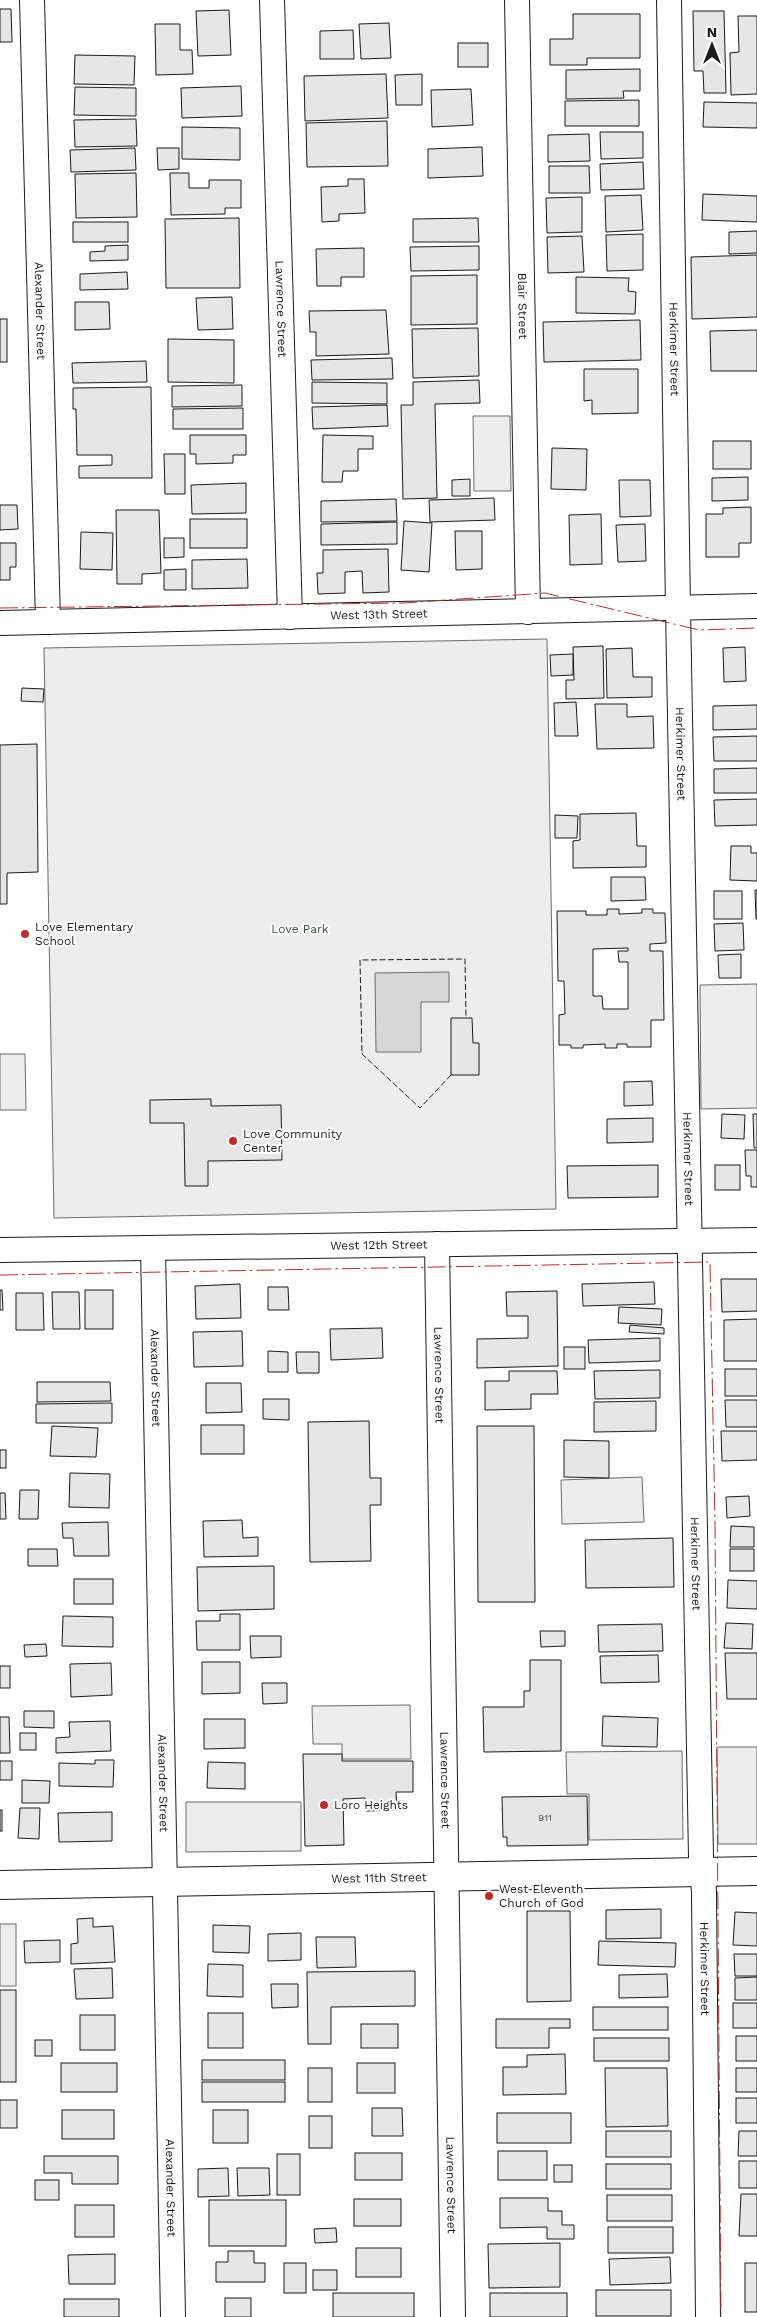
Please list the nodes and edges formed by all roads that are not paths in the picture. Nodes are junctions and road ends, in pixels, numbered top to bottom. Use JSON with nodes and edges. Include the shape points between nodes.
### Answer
{"nodes":[{"id":1,"x":32,"y":0,"type":"edge"},
{"id":2,"x":272,"y":0,"type":"edge"},
{"id":3,"x":517,"y":0,"type":"edge"},
{"id":4,"x":669,"y":0,"type":"edge"},
{"id":5,"x":757,"y":606,"type":"edge"},
{"id":6,"x":678,"y":609,"type":"junction"},
{"id":7,"x":528,"y":612,"type":"junction"},
{"id":8,"x":290,"y":617,"type":"junction"},
{"id":9,"x":48,"y":622,"type":"junction"},
{"id":10,"x":0,"y":623,"type":"edge"},
{"id":11,"x":689,"y":1240,"type":"junction"},
{"id":12,"x":757,"y":1240,"type":"edge"},
{"id":13,"x":437,"y":1244,"type":"junction"},
{"id":14,"x":153,"y":1248,"type":"junction"},
{"id":15,"x":0,"y":1250,"type":"edge"},
{"id":16,"x":757,"y":1871,"type":"edge"},
{"id":17,"x":704,"y":1872,"type":"junction"},
{"id":18,"x":446,"y":1877,"type":"junction"},
{"id":19,"x":164,"y":1882,"type":"junction"},
{"id":20,"x":0,"y":1885,"type":"edge"},
{"id":21,"x":173,"y":2317,"type":"edge"},
{"id":22,"x":453,"y":2317,"type":"edge"},
{"id":23,"x":708,"y":2317,"type":"edge"}],
"edges":[{"from":1,"to":9,"type":"street","name":"Alexander Street"},
{"from":2,"to":8,"type":"street","name":"Lawrence Street"},
{"from":3,"to":7,"type":"street","name":"Blair Street"},
{"from":4,"to":6,"type":"street","name":"Herkimer Street"},
{"from":5,"to":6,"type":"street","name":"West 13th Street"},
{"from":6,"to":7,"type":"street","name":"West 13th Street"},
{"from":6,"to":11,"type":"street","name":"Herkimer Street"},
{"from":7,"to":8,"type":"street","name":"West 13th Street"},
{"from":8,"to":9,"type":"street","name":"West 13th Street"},
{"from":9,"to":10,"type":"street","name":"West 13th Street"},
{"from":11,"to":12,"type":"street","name":"West 12th Street"},
{"from":11,"to":13,"type":"street","name":"West 12th Street"},
{"from":11,"to":17,"type":"street","name":"Herkimer Street","via":[[701,1857]]},
{"from":13,"to":14,"type":"street","name":"West 12th Street"},
{"from":13,"to":18,"type":"street","name":"Lawrence Street"},
{"from":14,"to":15,"type":"street","name":"West 12th Street"},
{"from":14,"to":19,"type":"street","name":"Alexander Street"},
{"from":16,"to":17,"type":"main road","name":"West 11th Street"},
{"from":17,"to":18,"type":"main road","name":"West 11th Street"},
{"from":17,"to":23,"type":"street","name":"Herkimer Street"},
{"from":18,"to":19,"type":"main road","name":"West 11th Street"},
{"from":18,"to":22,"type":"street","name":"Lawrence Street"},
{"from":19,"to":20,"type":"main road","name":"West 11th Street"},
{"from":19,"to":21,"type":"street","name":"Alexander Street"}]}
